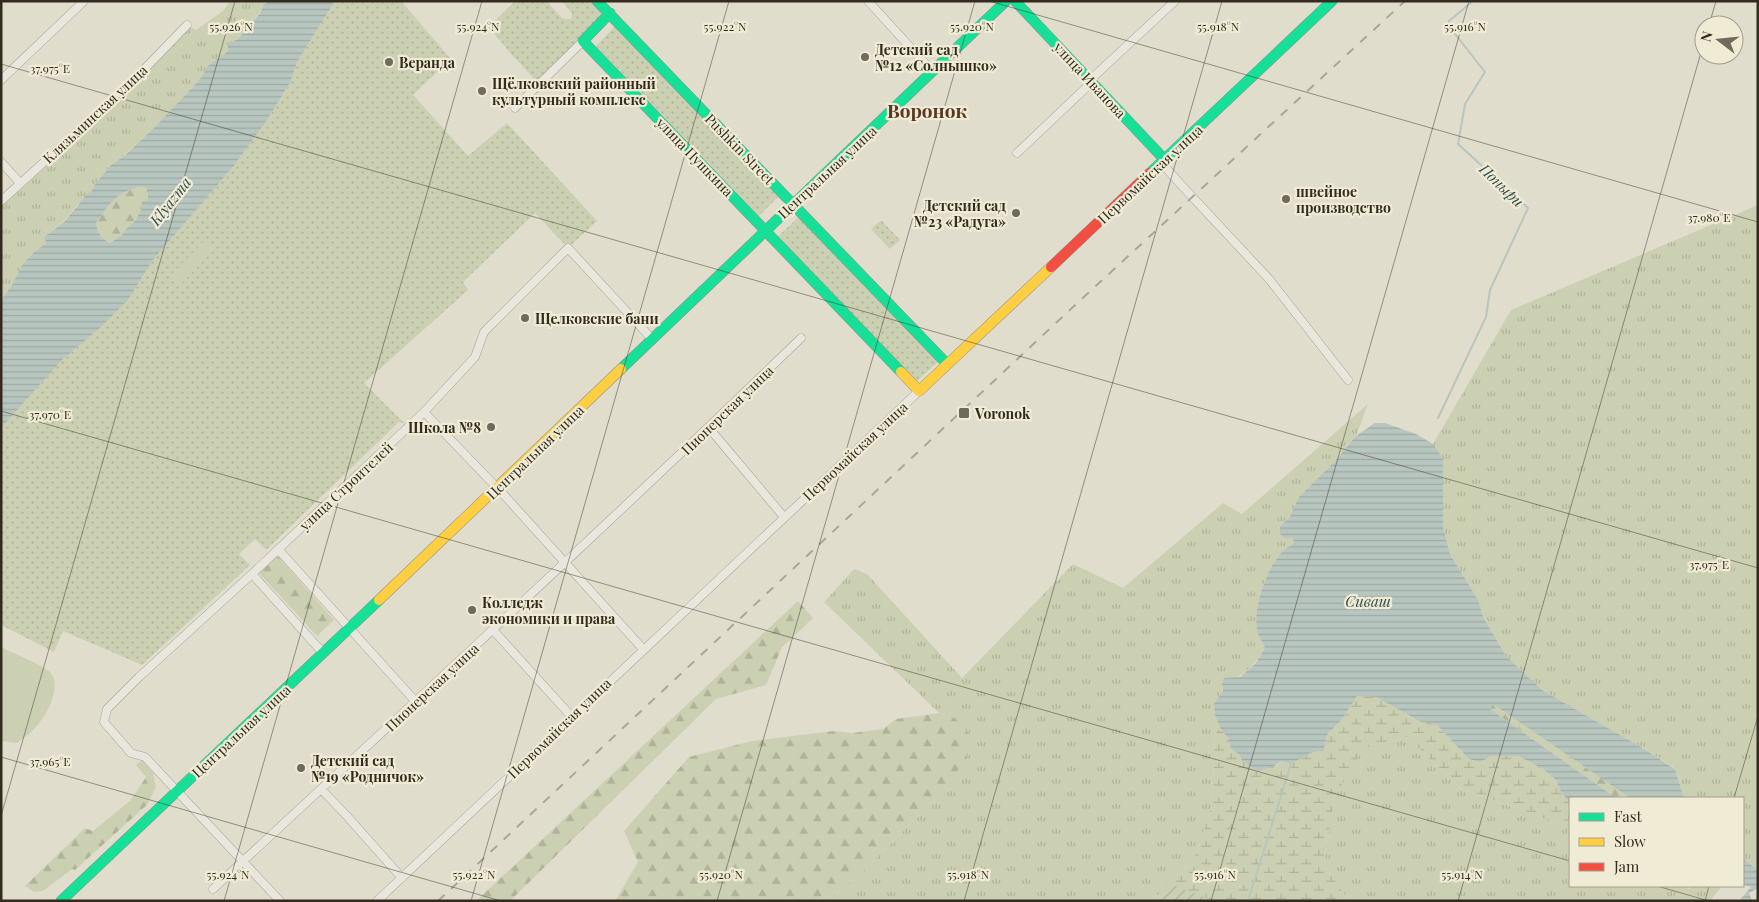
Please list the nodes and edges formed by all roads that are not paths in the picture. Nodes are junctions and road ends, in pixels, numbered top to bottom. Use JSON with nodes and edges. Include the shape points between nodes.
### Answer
{"nodes":[{"id":1,"x":84,"y":1,"type":"edge"},
{"id":2,"x":597,"y":1,"type":"edge"},
{"id":3,"x":868,"y":1,"type":"edge"},
{"id":4,"x":1006,"y":1,"type":"edge"},
{"id":5,"x":1015,"y":1,"type":"edge"},
{"id":6,"x":1175,"y":1,"type":"edge"},
{"id":7,"x":1332,"y":1,"type":"edge"},
{"id":8,"x":613,"y":17,"type":"junction"},
{"id":9,"x":187,"y":25,"type":"dead end"},
{"id":10,"x":583,"y":41,"type":"junction"},
{"id":11,"x":932,"y":71,"type":"junction"},
{"id":12,"x":1,"y":80,"type":"edge"},
{"id":13,"x":1091,"y":81,"type":"junction"},
{"id":14,"x":515,"y":108,"type":"dead end"},
{"id":15,"x":1018,"y":153,"type":"dead end"},
{"id":16,"x":1165,"y":160,"type":"junction"},
{"id":17,"x":1,"y":162,"type":"edge"},
{"id":18,"x":20,"y":183,"type":"junction"},
{"id":19,"x":1,"y":201,"type":"edge"},
{"id":20,"x":793,"y":204,"type":"junction"},
{"id":21,"x":765,"y":230,"type":"junction"},
{"id":22,"x":801,"y":338,"type":"dead end"},
{"id":23,"x":652,"y":339,"type":"junction"},
{"id":24,"x":947,"y":364,"type":"junction"},
{"id":25,"x":1348,"y":380,"type":"dead end"},
{"id":26,"x":919,"y":391,"type":"junction"},
{"id":27,"x":424,"y":412,"type":"junction"},
{"id":28,"x":709,"y":428,"type":"junction"},
{"id":29,"x":497,"y":488,"type":"junction"},
{"id":30,"x":784,"y":517,"type":"junction"},
{"id":31,"x":278,"y":550,"type":"junction"},
{"id":32,"x":564,"y":563,"type":"junction"},
{"id":33,"x":252,"y":574,"type":"junction"},
{"id":34,"x":349,"y":628,"type":"junction"},
{"id":35,"x":493,"y":630,"type":"junction"},
{"id":36,"x":644,"y":648,"type":"junction"},
{"id":37,"x":323,"y":653,"type":"junction"},
{"id":38,"x":416,"y":702,"type":"junction"},
{"id":39,"x":571,"y":716,"type":"junction"},
{"id":40,"x":322,"y":790,"type":"junction"},
{"id":41,"x":177,"y":792,"type":"junction"},
{"id":42,"x":243,"y":862,"type":"junction"},
{"id":43,"x":402,"y":878,"type":"junction"},
{"id":44,"x":213,"y":889,"type":"dead end"},
{"id":45,"x":61,"y":901,"type":"edge"},
{"id":46,"x":280,"y":901,"type":"edge"},
{"id":47,"x":377,"y":901,"type":"edge"}],
"edges":[{"from":1,"to":12,"type":"street"},
{"from":2,"to":8,"type":"street","name":"Pushkin Street"},
{"from":3,"to":11,"type":"street"},
{"from":4,"to":11,"type":"street","name":"Центральная улица"},
{"from":5,"to":13,"type":"street","name":"улица Иванова"},
{"from":6,"to":13,"type":"street"},
{"from":7,"to":16,"type":"street","name":"Первомайская улица"},
{"from":8,"to":10,"type":"street"},
{"from":8,"to":20,"type":"street","name":"Pushkin Street"},
{"from":9,"to":18,"type":"street","name":"Клязьминская улица","via":[[129,85]]},
{"from":10,"to":14,"type":"street"},
{"from":10,"to":21,"type":"street","name":"улица Пушкина"},
{"from":11,"to":20,"type":"street","name":"Центральная улица"},
{"from":13,"to":15,"type":"street"},
{"from":13,"to":16,"type":"street","name":"улица Иванова"},
{"from":16,"to":24,"type":"street","name":"Первомайская улица"},
{"from":16,"to":25,"type":"street","via":[[1167,168],[1184,188],[1269,279]]},
{"from":17,"to":18,"type":"street"},
{"from":18,"to":19,"type":"street","name":"Клязьминская улица"},
{"from":20,"to":21,"type":"street","name":"Центральная улица"},
{"from":20,"to":24,"type":"street","name":"Pushkin Street"},
{"from":21,"to":23,"type":"street","name":"Центральная улица"},
{"from":21,"to":26,"type":"street"},
{"from":22,"to":28,"type":"street","name":"Пионерская улица"},
{"from":23,"to":27,"type":"street","name":"улица Строителей","via":[[568,248],[484,332],[475,357]]},
{"from":23,"to":29,"type":"street","name":"Центральная улица"},
{"from":24,"to":26,"type":"street","name":"Первомайская улица"},
{"from":26,"to":30,"type":"street","name":"Первомайская улица"},
{"from":27,"to":29,"type":"street"},
{"from":27,"to":31,"type":"street","name":"улица Строителей"},
{"from":28,"to":30,"type":"street"},
{"from":28,"to":32,"type":"street","name":"Пионерская улица"},
{"from":29,"to":32,"type":"street"},
{"from":29,"to":34,"type":"street","name":"Центральная улица"},
{"from":30,"to":36,"type":"street","name":"Первомайская улица"},
{"from":31,"to":33,"type":"street","name":"улица Строителей"},
{"from":31,"to":34,"type":"street"},
{"from":32,"to":35,"type":"street","name":"Пионерская улица"},
{"from":32,"to":36,"type":"street"},
{"from":33,"to":37,"type":"street"},
{"from":33,"to":41,"type":"street","name":"улица Строителей","via":[[107,709],[104,722],[131,753],[145,757]]},
{"from":34,"to":37,"type":"street","name":"Центральная улица"},
{"from":34,"to":38,"type":"street"},
{"from":35,"to":38,"type":"street","name":"Пионерская улица"},
{"from":35,"to":39,"type":"street"},
{"from":36,"to":39,"type":"street","name":"Первомайская улица"},
{"from":37,"to":41,"type":"street","name":"Центральная улица"},
{"from":38,"to":40,"type":"street","name":"Пионерская улица"},
{"from":39,"to":43,"type":"street","name":"Первомайская улица"},
{"from":40,"to":42,"type":"street","name":"Пионерская улица"},
{"from":40,"to":43,"type":"street"},
{"from":41,"to":42,"type":"street"},
{"from":41,"to":45,"type":"street","name":"Центральная улица"},
{"from":42,"to":44,"type":"street","name":"Пионерская улица"},
{"from":42,"to":46,"type":"street"},
{"from":43,"to":47,"type":"street","name":"Первомайская улица"}]}
